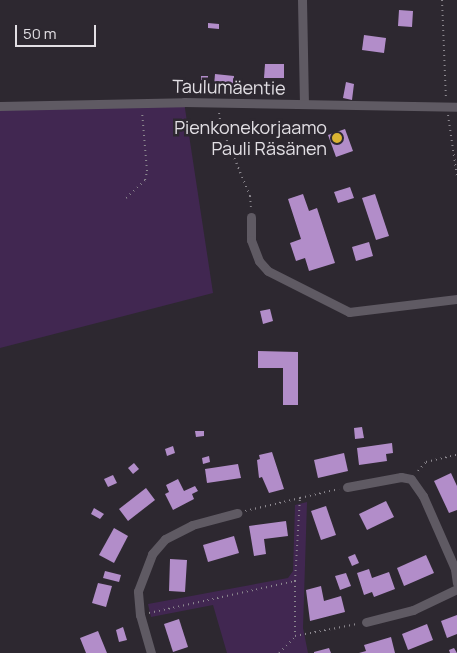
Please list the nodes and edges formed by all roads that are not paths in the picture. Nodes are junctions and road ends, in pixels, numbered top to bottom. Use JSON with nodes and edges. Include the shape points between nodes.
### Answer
{"nodes":[{"id":1,"x":302,"y":0,"type":"edge"},
{"id":2,"x":304,"y":104,"type":"junction"},
{"id":3,"x":0,"y":106,"type":"edge"},
{"id":4,"x":457,"y":107,"type":"edge"},
{"id":5,"x":251,"y":217,"type":"road end"},
{"id":6,"x":457,"y":299,"type":"edge"},
{"id":7,"x":347,"y":488,"type":"road end"},
{"id":8,"x":237,"y":513,"type":"road end"},
{"id":9,"x":457,"y":583,"type":"edge"},
{"id":10,"x":457,"y":589,"type":"edge"},
{"id":11,"x":366,"y":622,"type":"road end"},
{"id":12,"x":151,"y":653,"type":"edge"}],
"edges":[{"from":1,"to":2,"type":"street"},
{"from":2,"to":3,"type":"street","name":"Taulumäentie","via":[[142,102]]},
{"from":2,"to":4,"type":"street","name":"Taulumäentie"},
{"from":5,"to":6,"type":"street","via":[[251,240],[259,261],[268,270],[349,312]]},
{"from":7,"to":9,"type":"street","via":[[401,477],[411,479],[427,505],[455,569]]},
{"from":8,"to":12,"type":"street","via":[[192,525],[166,539],[152,554],[138,591],[140,615]]},
{"from":10,"to":11,"type":"street","via":[[413,610]]}]}
